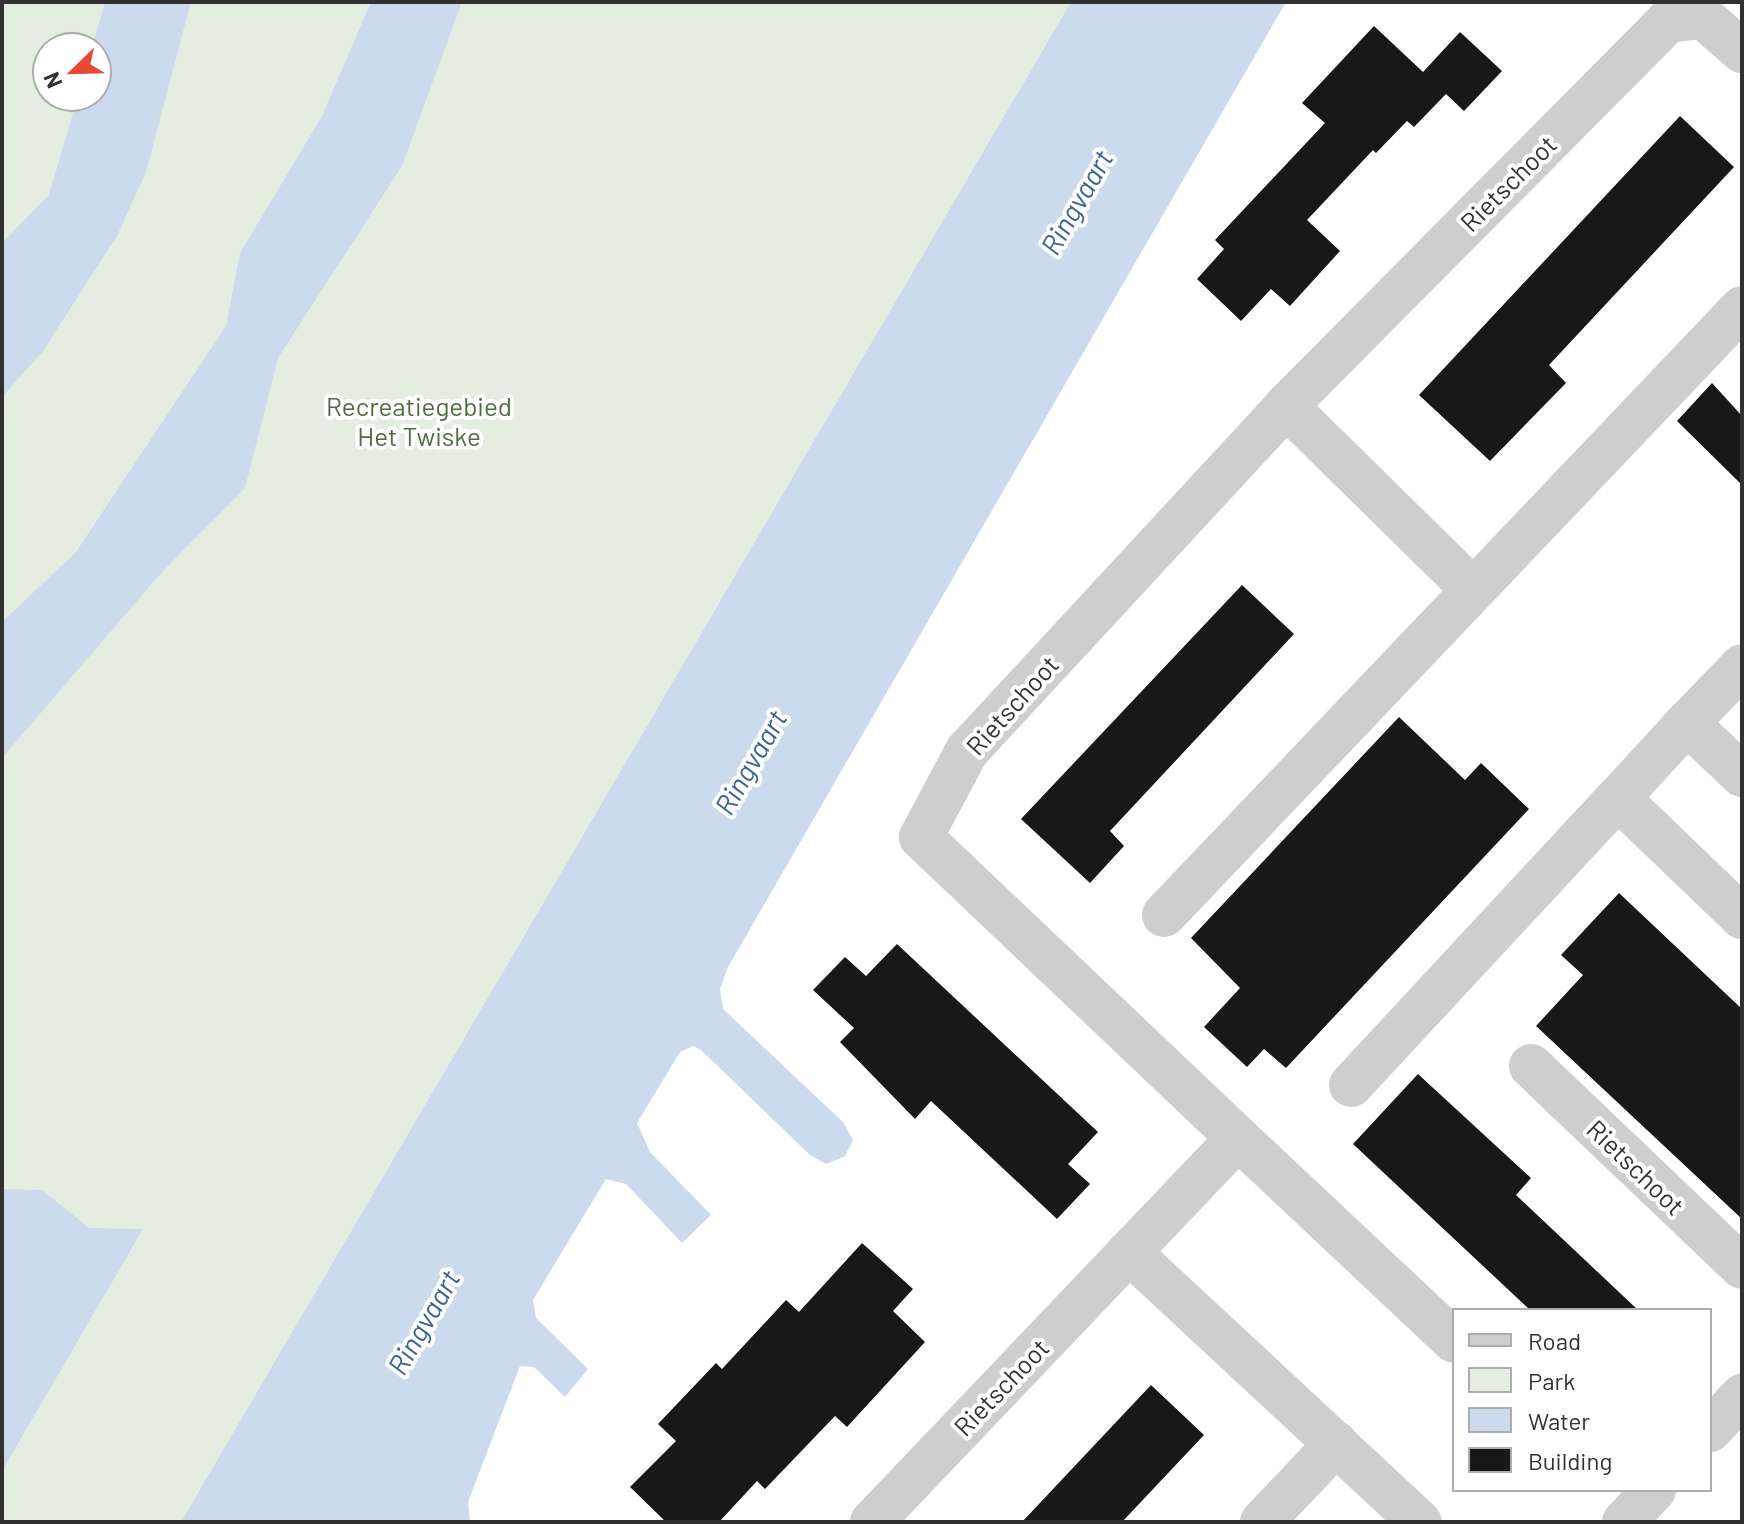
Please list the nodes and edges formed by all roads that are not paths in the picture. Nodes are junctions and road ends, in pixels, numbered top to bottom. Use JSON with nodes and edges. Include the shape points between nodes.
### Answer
{"nodes":[{"id":1,"x":1742,"y":51,"type":"edge"},
{"id":2,"x":1742,"y":308,"type":"edge"},
{"id":3,"x":1286,"y":406,"type":"junction"},
{"id":4,"x":1473,"y":590,"type":"junction"},
{"id":5,"x":1742,"y":666,"type":"edge"},
{"id":6,"x":1687,"y":723,"type":"junction"},
{"id":7,"x":1742,"y":775,"type":"edge"},
{"id":8,"x":1618,"y":798,"type":"junction"},
{"id":9,"x":1164,"y":915,"type":"dead end"},
{"id":10,"x":1742,"y":917,"type":"edge"},
{"id":11,"x":1531,"y":1066,"type":"dead end"},
{"id":12,"x":1351,"y":1085,"type":"dead end"},
{"id":13,"x":1238,"y":1138,"type":"junction"},
{"id":14,"x":1129,"y":1252,"type":"junction"},
{"id":15,"x":1742,"y":1267,"type":"edge"},
{"id":16,"x":1452,"y":1339,"type":"edge"},
{"id":17,"x":1742,"y":1396,"type":"edge"},
{"id":18,"x":1712,"y":1428,"type":"edge"},
{"id":19,"x":1336,"y":1444,"type":"junction"},
{"id":20,"x":1652,"y":1492,"type":"edge"},
{"id":21,"x":872,"y":1522,"type":"edge"},
{"id":22,"x":1262,"y":1522,"type":"edge"},
{"id":23,"x":1420,"y":1522,"type":"edge"},
{"id":24,"x":1624,"y":1522,"type":"edge"}],
"edges":[{"from":1,"to":3,"type":"street","name":"Rietschoot","via":[[1703,17],[1668,21]]},
{"from":2,"to":4,"type":"street"},
{"from":3,"to":4,"type":"street"},
{"from":3,"to":13,"type":"street","name":"Rietschoot","via":[[967,751],[921,837]]},
{"from":4,"to":9,"type":"street"},
{"from":5,"to":6,"type":"street"},
{"from":6,"to":7,"type":"street"},
{"from":6,"to":8,"type":"street"},
{"from":8,"to":10,"type":"street"},
{"from":8,"to":12,"type":"street"},
{"from":11,"to":15,"type":"street","name":"Rietschoot"},
{"from":13,"to":14,"type":"street","name":"Rietschoot"},
{"from":13,"to":16,"type":"street","name":"Rietschoot"},
{"from":14,"to":19,"type":"street"},
{"from":14,"to":21,"type":"street","name":"Rietschoot"},
{"from":17,"to":18,"type":"street"},
{"from":19,"to":22,"type":"street"},
{"from":19,"to":23,"type":"street"},
{"from":20,"to":24,"type":"street"}]}
